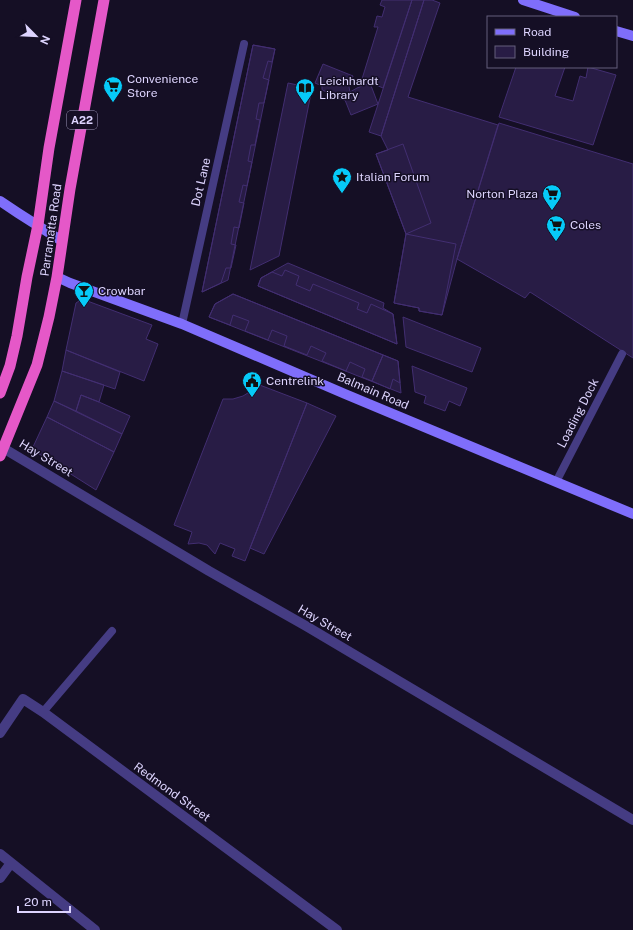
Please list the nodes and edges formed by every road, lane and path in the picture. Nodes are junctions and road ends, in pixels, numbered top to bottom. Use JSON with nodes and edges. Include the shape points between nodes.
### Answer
{"nodes":[{"id":1,"x":76,"y":0,"type":"edge"},
{"id":2,"x":104,"y":0,"type":"edge"},
{"id":3,"x":524,"y":0,"type":"edge"},
{"id":4,"x":572,"y":16,"type":"edge"},
{"id":5,"x":617,"y":30,"type":"edge"},
{"id":6,"x":633,"y":36,"type":"edge"},
{"id":7,"x":244,"y":44,"type":"dead end"},
{"id":8,"x":0,"y":201,"type":"edge"},
{"id":9,"x":38,"y":225,"type":"junction"},
{"id":10,"x":62,"y":241,"type":"junction"},
{"id":11,"x":57,"y":277,"type":"junction"},
{"id":12,"x":182,"y":324,"type":"junction"},
{"id":13,"x":622,"y":354,"type":"dead end"},
{"id":14,"x":0,"y":393,"type":"edge"},
{"id":15,"x":2,"y":452,"type":"edge"},
{"id":16,"x":556,"y":482,"type":"junction"},
{"id":17,"x":633,"y":514,"type":"edge"},
{"id":18,"x":112,"y":631,"type":"dead end"},
{"id":19,"x":43,"y":712,"type":"junction"},
{"id":20,"x":0,"y":733,"type":"edge"},
{"id":21,"x":633,"y":820,"type":"edge"},
{"id":22,"x":0,"y":854,"type":"edge"},
{"id":23,"x":11,"y":863,"type":"junction"},
{"id":24,"x":0,"y":878,"type":"edge"},
{"id":25,"x":326,"y":927,"type":"edge"},
{"id":26,"x":95,"y":930,"type":"edge"},
{"id":27,"x":337,"y":930,"type":"edge"}],
"edges":[{"from":1,"to":9,"type":"highway","name":"Parramatta Road","number":"A22"},
{"from":2,"to":10,"type":"highway","name":"Parramatta Road","number":"A22"},
{"from":3,"to":4,"type":"main road"},
{"from":5,"to":6,"type":"main road"},
{"from":7,"to":12,"type":"lane","name":"Dot Lane"},
{"from":8,"to":9,"type":"main road"},
{"from":9,"to":10,"type":"main road"},
{"from":9,"to":14,"type":"highway","name":"Parramatta Road","number":"A22","via":[[17,336]]},
{"from":10,"to":11,"type":"highway","name":"Parramatta Road","number":"A22"},
{"from":11,"to":12,"type":"main road","name":"Balmain Road"},
{"from":11,"to":15,"type":"highway","name":"Parramatta Road","number":"A22","via":[[37,365]]},
{"from":12,"to":16,"type":"main road","name":"Balmain Road"},
{"from":13,"to":16,"type":"lane","name":"Loading Dock"},
{"from":15,"to":21,"type":"street","name":"Hay Street","via":[[306,626]]},
{"from":16,"to":17,"type":"main road","name":"Balmain Road"},
{"from":18,"to":19,"type":"lane"},
{"from":19,"to":20,"type":"street","name":"Redmond Street","via":[[23,699]]},
{"from":19,"to":25,"type":"street","name":"Redmond Street"},
{"from":22,"to":23,"type":"street"},
{"from":23,"to":24,"type":"street"},
{"from":23,"to":26,"type":"street"},
{"from":25,"to":27,"type":"street","name":"Redmond Street"}]}
